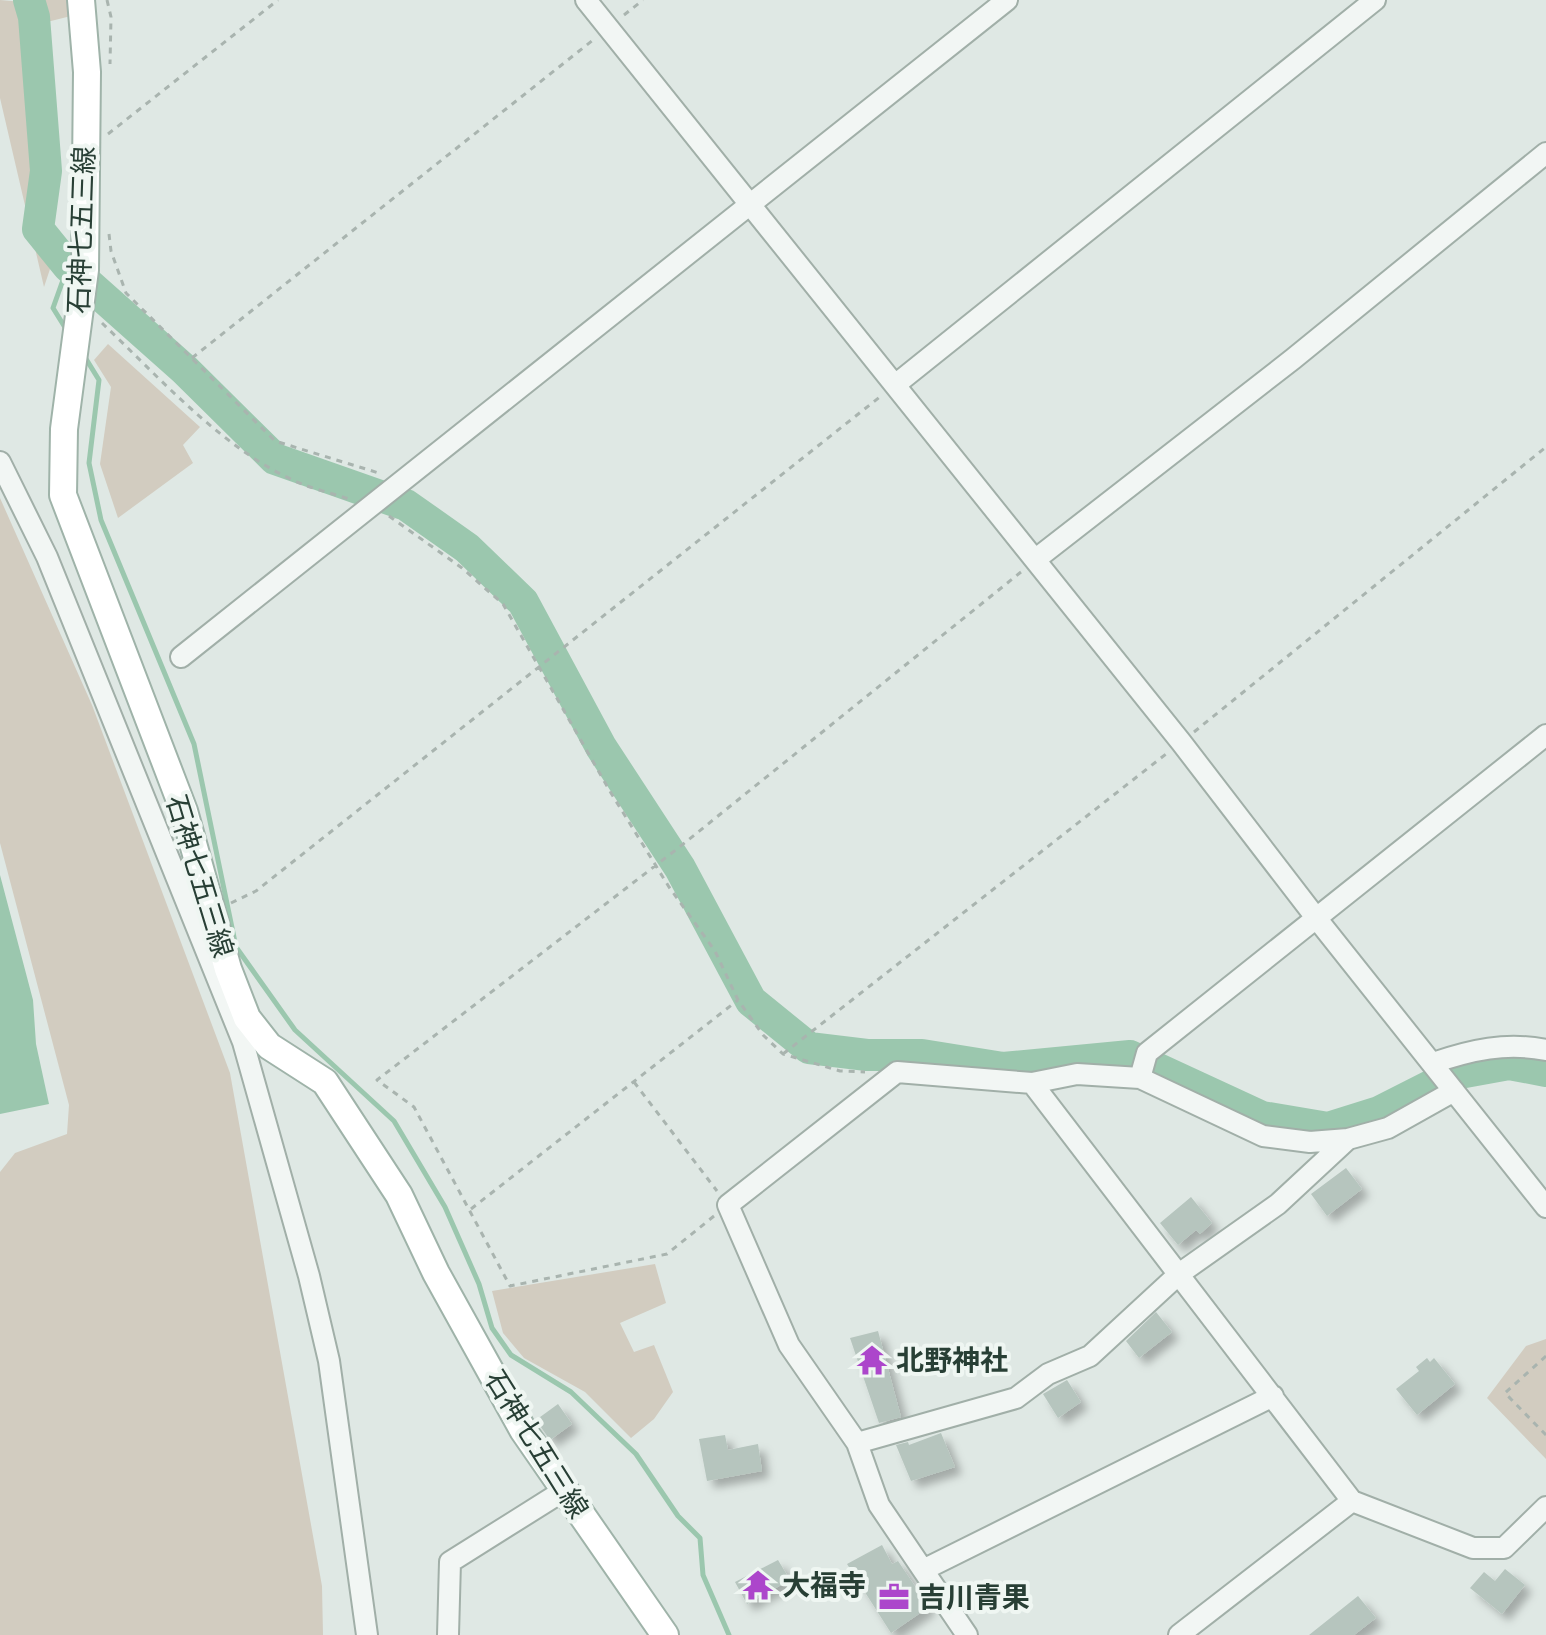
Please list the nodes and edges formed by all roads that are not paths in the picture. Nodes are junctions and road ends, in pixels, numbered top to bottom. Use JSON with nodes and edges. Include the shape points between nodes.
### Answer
{"nodes":[{"id":1,"x":81,"y":0,"type":"edge"},
{"id":2,"x":586,"y":0,"type":"edge"},
{"id":3,"x":1007,"y":0,"type":"edge"},
{"id":4,"x":1375,"y":0,"type":"edge"},
{"id":5,"x":1546,"y":153,"type":"edge"},
{"id":6,"x":748,"y":204,"type":"junction"},
{"id":7,"x":895,"y":385,"type":"junction"},
{"id":8,"x":0,"y":462,"type":"edge"},
{"id":9,"x":1036,"y":559,"type":"junction"},
{"id":10,"x":181,"y":657,"type":"dead end"},
{"id":11,"x":1546,"y":735,"type":"edge"},
{"id":12,"x":1317,"y":919,"type":"junction"},
{"id":13,"x":1546,"y":1050,"type":"edge"},
{"id":14,"x":1433,"y":1063,"type":"junction"},
{"id":15,"x":1143,"y":1068,"type":"junction"},
{"id":16,"x":1032,"y":1083,"type":"junction"},
{"id":17,"x":1454,"y":1091,"type":"junction"},
{"id":18,"x":1348,"y":1139,"type":"junction"},
{"id":19,"x":1546,"y":1207,"type":"edge"},
{"id":20,"x":1179,"y":1274,"type":"junction"},
{"id":21,"x":1273,"y":1396,"type":"junction"},
{"id":22,"x":857,"y":1443,"type":"junction"},
{"id":23,"x":563,"y":1491,"type":"junction"},
{"id":24,"x":1352,"y":1501,"type":"junction"},
{"id":25,"x":1546,"y":1507,"type":"edge"},
{"id":26,"x":923,"y":1570,"type":"junction"},
{"id":27,"x":367,"y":1635,"type":"edge"},
{"id":28,"x":448,"y":1635,"type":"edge"},
{"id":29,"x":665,"y":1635,"type":"edge"},
{"id":30,"x":967,"y":1635,"type":"edge"},
{"id":31,"x":1179,"y":1635,"type":"edge"}],
"edges":[{"from":1,"to":23,"type":"main road","name":"石神七五三線","via":[[87,72],[85,270],[64,429],[63,495],[184,811],[247,1018],[269,1046],[325,1082],[399,1195],[442,1285]]},
{"from":2,"to":6,"type":"street"},
{"from":3,"to":6,"type":"street"},
{"from":4,"to":7,"type":"street"},
{"from":5,"to":9,"type":"street"},
{"from":6,"to":7,"type":"street"},
{"from":6,"to":10,"type":"street"},
{"from":7,"to":9,"type":"street"},
{"from":8,"to":27,"type":"street","via":[[47,557],[243,1042],[329,1361]]},
{"from":9,"to":12,"type":"street"},
{"from":11,"to":12,"type":"street"},
{"from":12,"to":14,"type":"street"},
{"from":12,"to":15,"type":"street"},
{"from":13,"to":14,"type":"street","via":[[1525,1045],[1477,1048]]},
{"from":14,"to":17,"type":"street"},
{"from":15,"to":16,"type":"street"},
{"from":15,"to":18,"type":"street","via":[[1263,1136],[1310,1142]]},
{"from":16,"to":20,"type":"street"},
{"from":16,"to":22,"type":"street","via":[[897,1072],[728,1205],[789,1345]]},
{"from":17,"to":18,"type":"street","via":[[1388,1128]]},
{"from":17,"to":19,"type":"street"},
{"from":18,"to":20,"type":"street","via":[[1278,1204]]},
{"from":20,"to":21,"type":"street"},
{"from":20,"to":22,"type":"street","via":[[1090,1356],[1048,1374],[1016,1398]]},
{"from":21,"to":24,"type":"street"},
{"from":21,"to":26,"type":"street"},
{"from":22,"to":26,"type":"street","via":[[879,1505]]},
{"from":23,"to":28,"type":"street","via":[[450,1562]]},
{"from":23,"to":29,"type":"main road","name":"石神七五三線"},
{"from":24,"to":25,"type":"street","via":[[1473,1548],[1504,1548]]},
{"from":24,"to":31,"type":"street"},
{"from":26,"to":30,"type":"street"}]}
